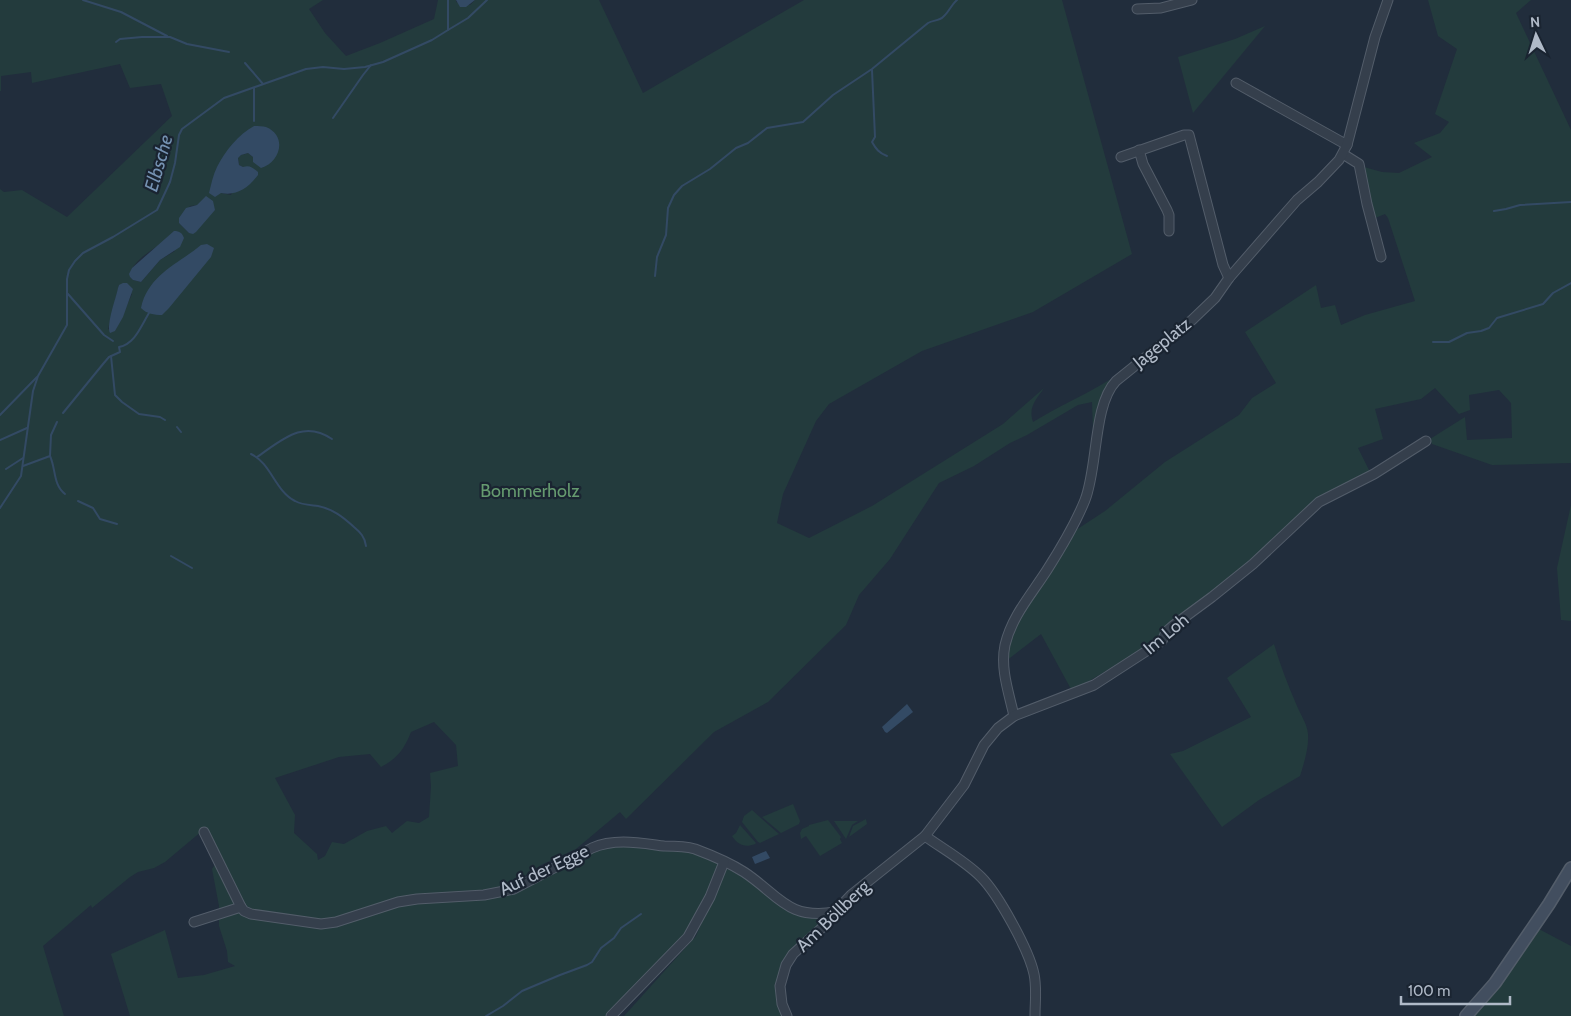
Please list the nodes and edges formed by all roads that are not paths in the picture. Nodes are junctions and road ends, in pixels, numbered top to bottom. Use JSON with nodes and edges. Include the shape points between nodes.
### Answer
{"nodes":[{"id":1,"x":1192,"y":0,"type":"edge"},
{"id":2,"x":1388,"y":0,"type":"edge"},
{"id":3,"x":1137,"y":9,"type":"dead end"},
{"id":4,"x":1236,"y":83,"type":"dead end"},
{"id":5,"x":1347,"y":145,"type":"junction"},
{"id":6,"x":1139,"y":150,"type":"junction"},
{"id":7,"x":1343,"y":154,"type":"junction"},
{"id":8,"x":1121,"y":157,"type":"dead end"},
{"id":9,"x":1169,"y":231,"type":"dead end"},
{"id":10,"x":1381,"y":257,"type":"dead end"},
{"id":11,"x":1229,"y":278,"type":"junction"},
{"id":12,"x":1426,"y":441,"type":"dead end"},
{"id":13,"x":1014,"y":716,"type":"junction"},
{"id":14,"x":204,"y":832,"type":"dead end"},
{"id":15,"x":925,"y":836,"type":"junction"},
{"id":16,"x":724,"y":862,"type":"junction"},
{"id":17,"x":1571,"y":868,"type":"edge"},
{"id":18,"x":241,"y":907,"type":"junction"},
{"id":19,"x":834,"y":912,"type":"junction"},
{"id":20,"x":194,"y":922,"type":"dead end"},
{"id":21,"x":611,"y":1016,"type":"edge"},
{"id":22,"x":787,"y":1016,"type":"edge"},
{"id":23,"x":1035,"y":1016,"type":"edge"},
{"id":24,"x":1466,"y":1016,"type":"edge"}],
"edges":[{"from":1,"to":3,"type":"street","via":[[1161,8]]},
{"from":2,"to":5,"type":"street","name":"Jageplatz"},
{"from":4,"to":5,"type":"street"},
{"from":5,"to":7,"type":"street","name":"Jageplatz"},
{"from":6,"to":8,"type":"street"},
{"from":6,"to":9,"type":"street","via":[[1169,215]]},
{"from":6,"to":11,"type":"street","via":[[1184,135],[1191,137]]},
{"from":7,"to":10,"type":"street","via":[[1359,164]]},
{"from":7,"to":11,"type":"street","name":"Jageplatz","via":[[1297,200]]},
{"from":11,"to":13,"type":"street","name":"Jageplatz","via":[[1215,298],[1192,320],[1116,381],[1108,392],[1085,499],[1068,536],[1011,625],[1004,650],[1004,666]]},
{"from":12,"to":13,"type":"street","name":"Im Loh","via":[[1374,474],[1318,502],[1253,564],[1166,632],[1162,641],[1094,685]]},
{"from":13,"to":15,"type":"street","name":"Im Loh","via":[[984,745],[964,785]]},
{"from":14,"to":18,"type":"street"},
{"from":15,"to":19,"type":"street","name":"Am Böllberg"},
{"from":15,"to":23,"type":"street","via":[[971,868],[992,888],[1029,957],[1036,987]]},
{"from":16,"to":18,"type":"street","name":"Auf der Egge","via":[[694,849],[609,843],[592,848],[503,892],[398,902],[336,922],[321,924],[259,915]]},
{"from":16,"to":19,"type":"street","name":"Auf der Egge","via":[[745,873],[797,911],[814,914]]},
{"from":16,"to":21,"type":"street","via":[[710,897],[688,937]]},
{"from":17,"to":24,"type":"main road","via":[[1495,983]]},
{"from":18,"to":20,"type":"street"},
{"from":19,"to":22,"type":"street","name":"Am Böllberg","via":[[786,965],[780,994]]}]}
